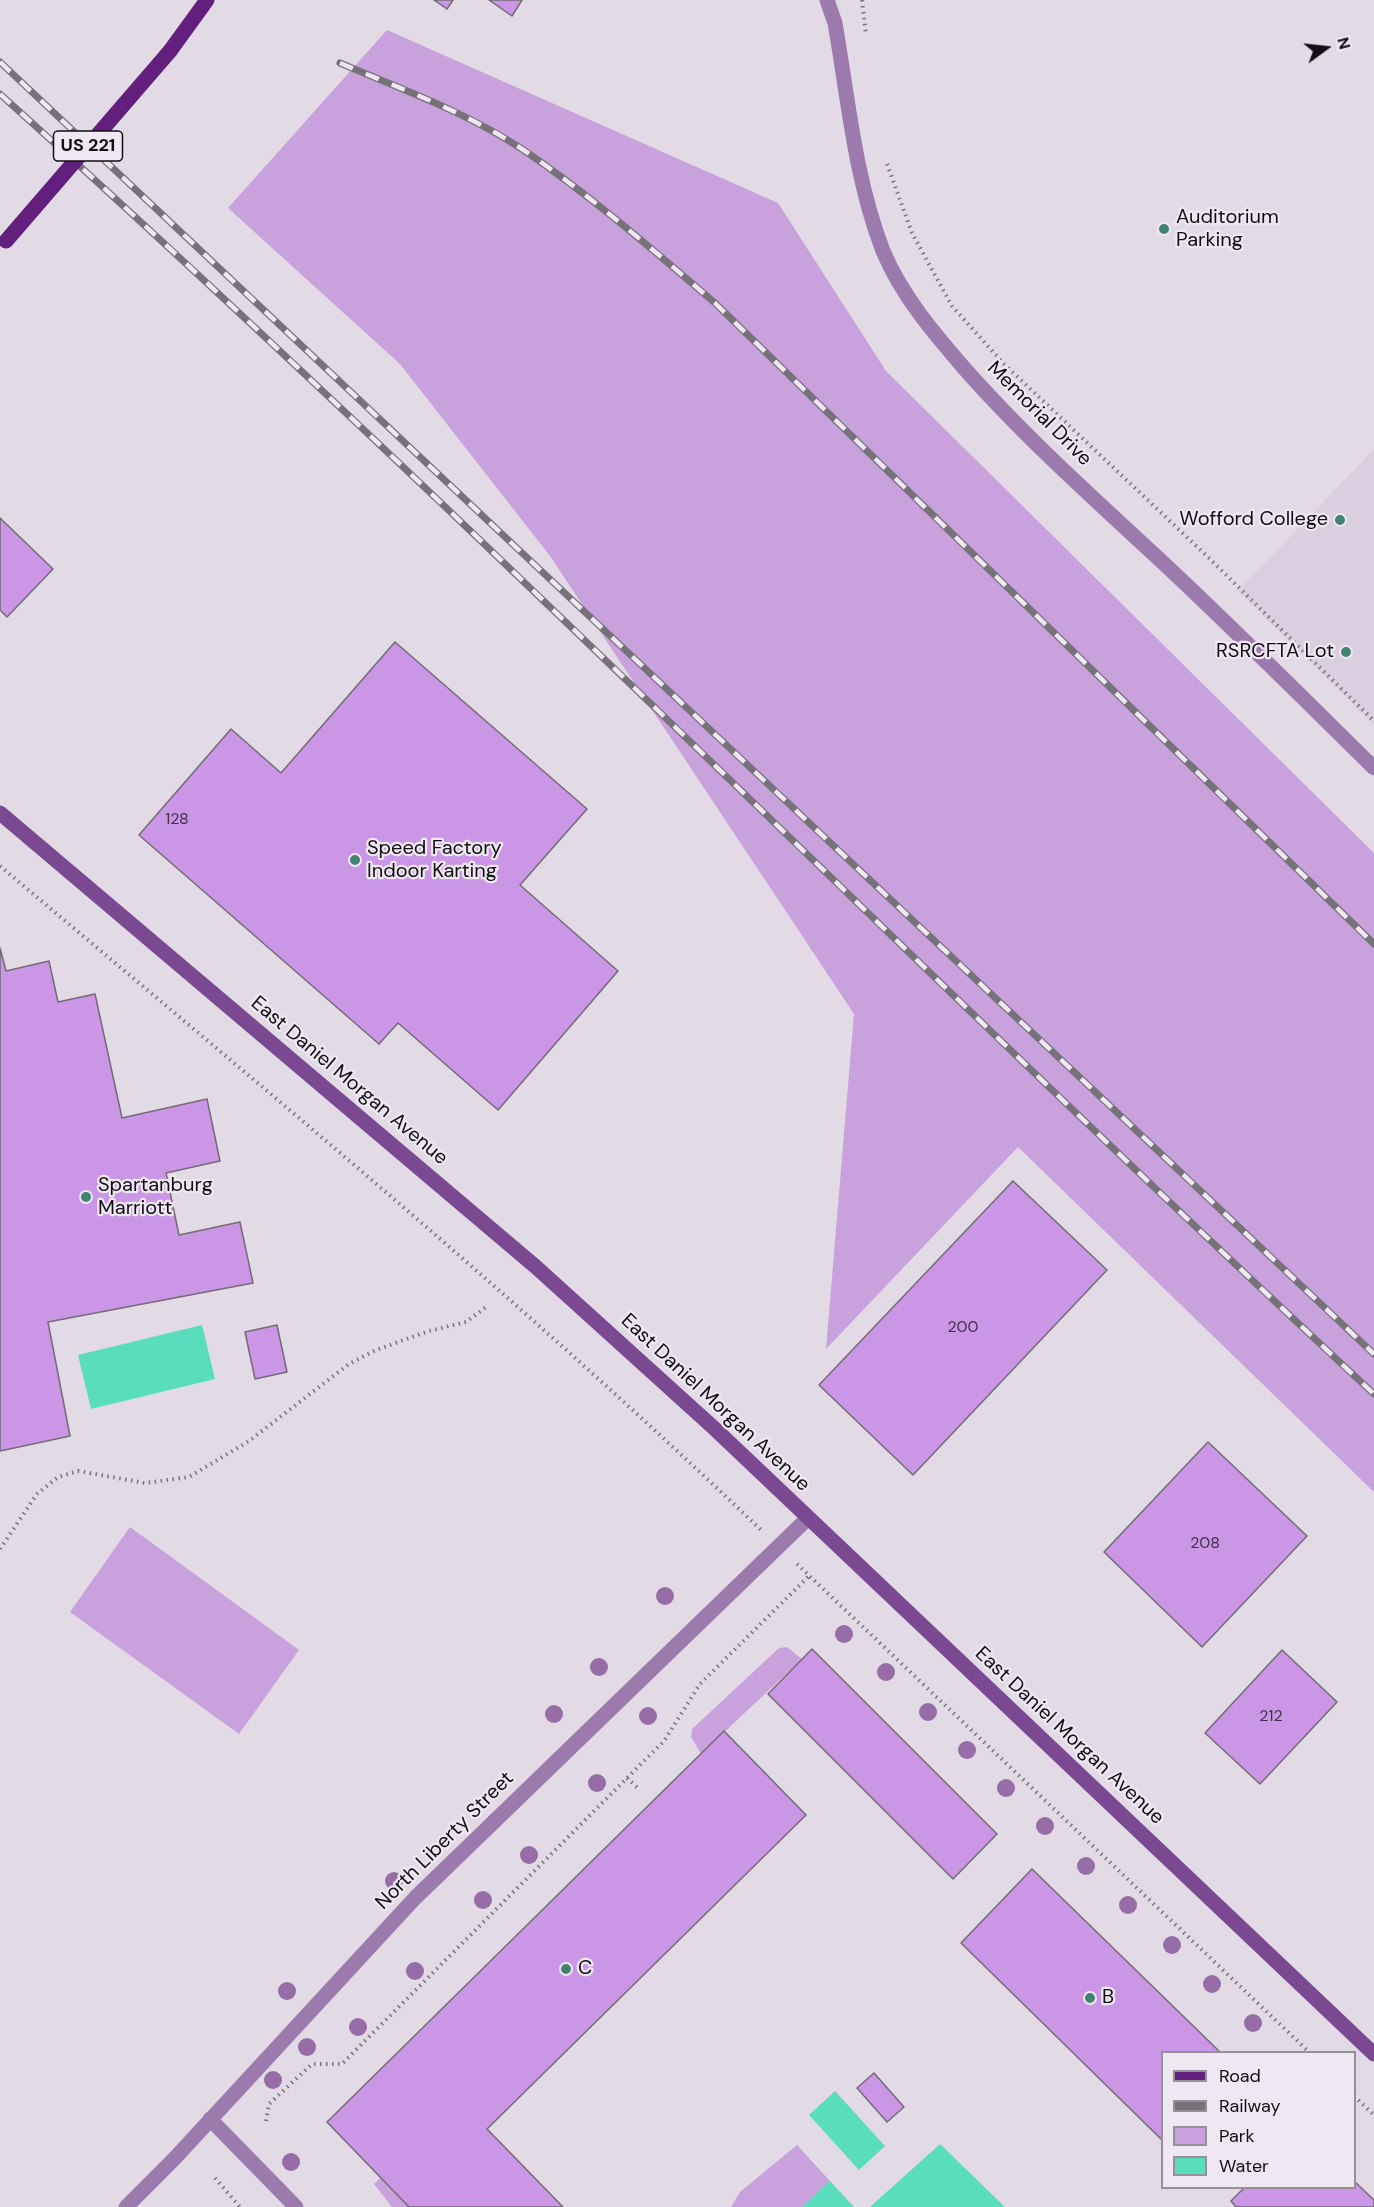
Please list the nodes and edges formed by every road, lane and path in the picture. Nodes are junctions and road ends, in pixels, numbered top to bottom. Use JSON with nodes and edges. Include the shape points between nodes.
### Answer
{"nodes":[{"id":1,"x":207,"y":0,"type":"edge"},
{"id":2,"x":827,"y":0,"type":"edge"},
{"id":3,"x":862,"y":0,"type":"edge"},
{"id":4,"x":867,"y":40,"type":"dead end"},
{"id":5,"x":886,"y":160,"type":"dead end"},
{"id":6,"x":3,"y":244,"type":"edge"},
{"id":7,"x":1374,"y":721,"type":"edge"},
{"id":8,"x":1374,"y":768,"type":"edge"},
{"id":9,"x":0,"y":813,"type":"edge"},
{"id":10,"x":0,"y":866,"type":"edge"},
{"id":11,"x":486,"y":1307,"type":"dead end"},
{"id":12,"x":731,"y":1501,"type":"dead end"},
{"id":13,"x":808,"y":1518,"type":"junction"},
{"id":14,"x":0,"y":1549,"type":"edge"},
{"id":15,"x":627,"y":1778,"type":"junction"},
{"id":16,"x":640,"y":1790,"type":"dead end"},
{"id":17,"x":1308,"y":2051,"type":"edge"},
{"id":18,"x":1374,"y":2054,"type":"edge"},
{"id":19,"x":1356,"y":2098,"type":"edge"},
{"id":20,"x":1374,"y":2115,"type":"edge"},
{"id":21,"x":210,"y":2119,"type":"junction"},
{"id":22,"x":266,"y":2121,"type":"dead end"},
{"id":23,"x":215,"y":2178,"type":"dead end"},
{"id":24,"x":126,"y":2207,"type":"edge"},
{"id":25,"x":240,"y":2207,"type":"edge"},
{"id":26,"x":296,"y":2207,"type":"edge"}],
"edges":[{"from":1,"to":6,"type":"main road","number":"US 221","bridge":true,"via":[[170,51]]},
{"from":2,"to":8,"type":"street","name":"Memorial Drive","via":[[835,22],[870,212],[902,290],[926,324],[983,390],[1056,463]]},
{"from":3,"to":4,"type":"path"},
{"from":5,"to":7,"type":"path","via":[[912,233],[952,306],[1004,364]]},
{"from":9,"to":13,"type":"main road","name":"East Daniel Morgan Avenue","via":[[536,1267]]},
{"from":10,"to":12,"type":"path","via":[[447,1245]]},
{"from":11,"to":14,"type":"path","via":[[466,1322],[376,1350],[350,1364],[249,1441],[189,1477],[145,1483],[78,1471],[58,1476],[37,1494]]},
{"from":13,"to":18,"type":"main road","name":"East Daniel Morgan Avenue"},
{"from":13,"to":21,"type":"street","name":"North Liberty Street","via":[[415,1898]]},
{"from":15,"to":16,"type":"path"},
{"from":15,"to":17,"type":"path","via":[[664,1741],[700,1684],[810,1576]]},
{"from":15,"to":22,"type":"path","via":[[342,2064],[312,2064],[269,2104]]},
{"from":19,"to":20,"type":"path"},
{"from":21,"to":24,"type":"street","name":"North Liberty Street"},
{"from":21,"to":26,"type":"street"},
{"from":23,"to":25,"type":"path"}]}
